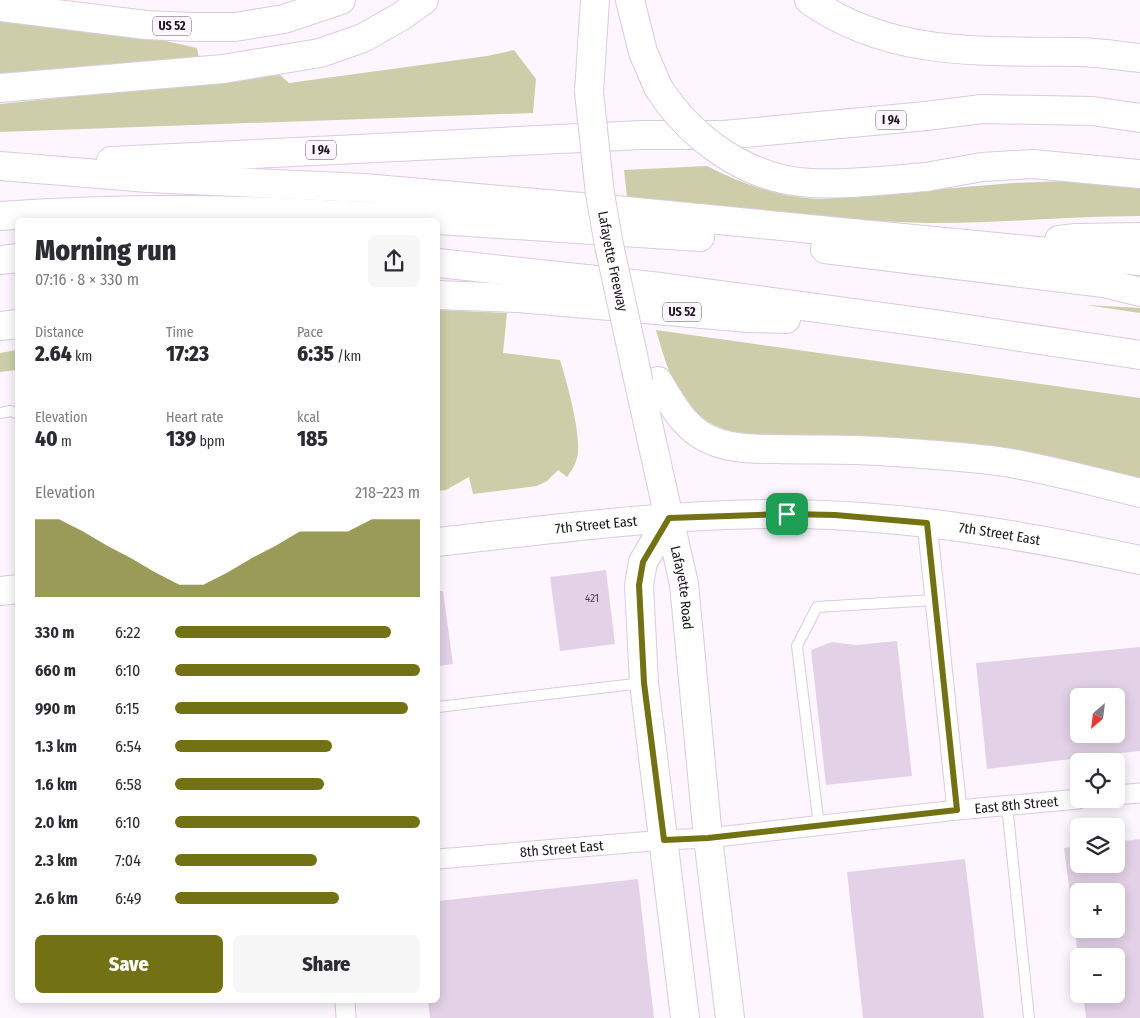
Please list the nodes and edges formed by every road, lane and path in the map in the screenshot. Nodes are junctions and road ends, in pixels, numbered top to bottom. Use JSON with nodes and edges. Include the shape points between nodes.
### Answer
{"nodes":[{"id":1,"x":341,"y":0,"type":"edge"},
{"id":2,"x":424,"y":0,"type":"edge"},
{"id":3,"x":596,"y":0,"type":"edge"},
{"id":4,"x":630,"y":0,"type":"edge"},
{"id":5,"x":809,"y":0,"type":"edge"},
{"id":6,"x":0,"y":7,"type":"edge"},
{"id":7,"x":1140,"y":58,"type":"edge"},
{"id":8,"x":0,"y":88,"type":"edge"},
{"id":9,"x":1140,"y":118,"type":"edge"},
{"id":10,"x":0,"y":165,"type":"edge"},
{"id":11,"x":1140,"y":174,"type":"edge"},
{"id":12,"x":0,"y":216,"type":"edge"},
{"id":13,"x":399,"y":218,"type":"edge"},
{"id":14,"x":440,"y":220,"type":"edge"},
{"id":15,"x":1140,"y":237,"type":"edge"},
{"id":16,"x":996,"y":247,"type":"junction"},
{"id":17,"x":15,"y":258,"type":"edge"},
{"id":18,"x":0,"y":260,"type":"edge"},
{"id":19,"x":1140,"y":261,"type":"edge"},
{"id":20,"x":440,"y":263,"type":"edge"},
{"id":21,"x":1140,"y":280,"type":"edge"},
{"id":22,"x":1104,"y":283,"type":"junction"},
{"id":23,"x":1140,"y":292,"type":"edge"},
{"id":24,"x":440,"y":295,"type":"edge"},
{"id":25,"x":928,"y":323,"type":"junction"},
{"id":26,"x":15,"y":324,"type":"edge"},
{"id":27,"x":0,"y":326,"type":"edge"},
{"id":28,"x":1140,"y":355,"type":"edge"},
{"id":29,"x":648,"y":382,"type":"junction"},
{"id":30,"x":0,"y":413,"type":"edge"},
{"id":31,"x":15,"y":413,"type":"edge"},
{"id":32,"x":1140,"y":493,"type":"edge"},
{"id":33,"x":669,"y":518,"type":"junction"},
{"id":34,"x":927,"y":523,"type":"junction"},
{"id":35,"x":440,"y":542,"type":"edge"},
{"id":36,"x":1140,"y":560,"type":"edge"},
{"id":37,"x":15,"y":589,"type":"edge"},
{"id":38,"x":0,"y":591,"type":"edge"},
{"id":39,"x":935,"y":600,"type":"junction"},
{"id":40,"x":644,"y":683,"type":"junction"},
{"id":41,"x":440,"y":707,"type":"edge"},
{"id":42,"x":1140,"y":793,"type":"edge"},
{"id":43,"x":1125,"y":794,"type":"edge"},
{"id":44,"x":1070,"y":800,"type":"edge"},
{"id":45,"x":1007,"y":805,"type":"junction"},
{"id":46,"x":957,"y":810,"type":"junction"},
{"id":47,"x":819,"y":826,"type":"junction"},
{"id":48,"x":686,"y":839,"type":"junction"},
{"id":49,"x":440,"y":859,"type":"edge"},
{"id":50,"x":345,"y":1003,"type":"edge"},
{"id":51,"x":346,"y":1018,"type":"edge"},
{"id":52,"x":685,"y":1018,"type":"edge"},
{"id":53,"x":730,"y":1018,"type":"edge"},
{"id":54,"x":1030,"y":1018,"type":"edge"}],
"edges":[{"from":1,"to":6,"type":"main road","number":"US 52","via":[[284,19],[235,27],[146,25]]},
{"from":2,"to":8,"type":"main road","via":[[363,38],[320,53],[223,69]]},
{"from":3,"to":29,"type":"main road","name":"Lafayette Freeway","bridge":true,"via":[[590,92],[597,167],[609,245]]},
{"from":4,"to":11,"type":"main road","bridge":true,"via":[[644,52],[658,87],[670,105],[707,142],[756,171],[780,179],[810,183],[926,177],[1033,164]]},
{"from":5,"to":7,"type":"main road","via":[[863,30],[903,42],[948,48],[1078,52]]},
{"from":9,"to":10,"type":"main road","number":"I 94","via":[[1092,111],[982,109],[724,135],[632,135]]},
{"from":10,"to":16,"type":"main road","via":[[148,178],[364,188]]},
{"from":12,"to":13,"type":"main road","via":[[176,210]]},
{"from":14,"to":22,"type":"main road","via":[[734,239]]},
{"from":15,"to":16,"type":"main road","via":[[1076,238]]},
{"from":16,"to":19,"type":"main road"},
{"from":17,"to":18,"type":"main road"},
{"from":20,"to":25,"type":"main road","via":[[660,287]]},
{"from":21,"to":22,"type":"main road"},
{"from":22,"to":23,"type":"main road"},
{"from":24,"to":25,"type":"main road","number":"US 52","via":[[518,298],[748,318]]},
{"from":25,"to":28,"type":"main road"},
{"from":26,"to":27,"type":"main road"},
{"from":29,"to":32,"type":"main road","via":[[694,430],[712,441],[733,447],[864,450],[1001,462]]},
{"from":29,"to":33,"type":"main road"},
{"from":30,"to":31,"type":"lane"},
{"from":33,"to":34,"type":"main road","name":"7th Street East","via":[[787,514]]},
{"from":33,"to":35,"type":"main road","name":"7th Street East"},
{"from":33,"to":40,"type":"main road","name":"Lafayette Road","via":[[643,562],[639,585]]},
{"from":33,"to":48,"type":"main road","name":"Lafayette Road","via":[[684,584]]},
{"from":34,"to":36,"type":"main road","name":"7th Street East","via":[[1064,544]]},
{"from":34,"to":39,"type":"street"},
{"from":37,"to":38,"type":"main road"},
{"from":39,"to":46,"type":"street"},
{"from":39,"to":47,"type":"lane","via":[[817,607],[801,638],[797,646]]},
{"from":40,"to":41,"type":"lane"},
{"from":40,"to":48,"type":"main road","name":"Lafayette Road"},
{"from":42,"to":43,"type":"street"},
{"from":44,"to":45,"type":"street","name":"East 8th Street"},
{"from":45,"to":46,"type":"street","name":"East 8th Street"},
{"from":45,"to":54,"type":"lane"},
{"from":46,"to":47,"type":"street","name":"East 8th Street"},
{"from":47,"to":48,"type":"street","name":"East 8th Street"},
{"from":48,"to":49,"type":"street","name":"8th Street East"},
{"from":48,"to":52,"type":"main road","name":"Lafayette Road"},
{"from":48,"to":53,"type":"main road","name":"Lafayette Road"},
{"from":50,"to":51,"type":"street"}]}
